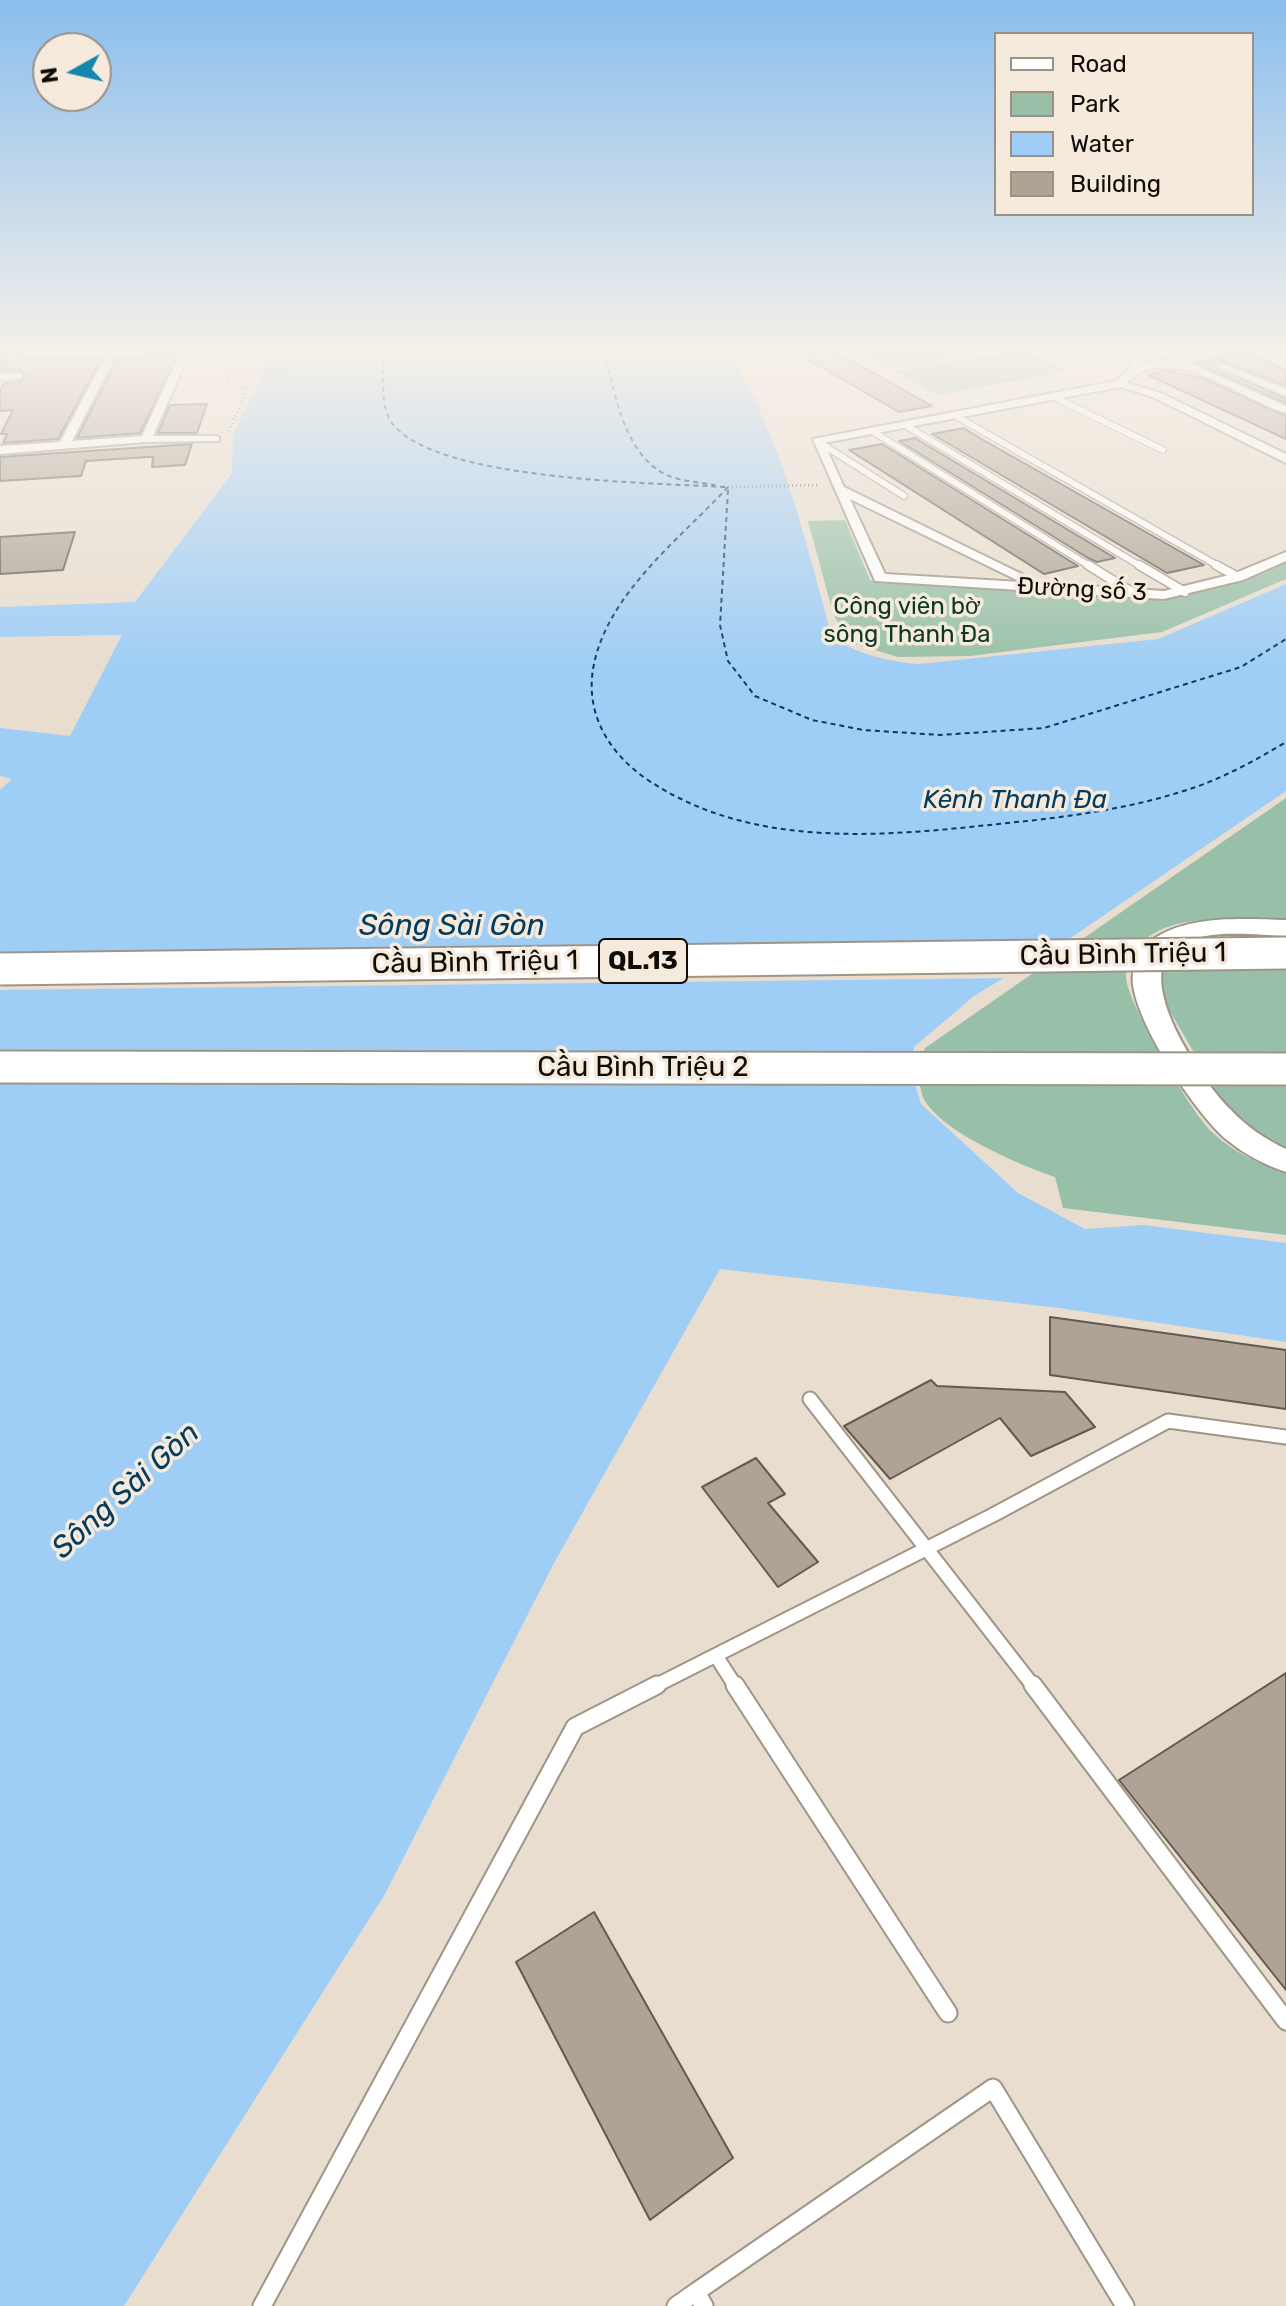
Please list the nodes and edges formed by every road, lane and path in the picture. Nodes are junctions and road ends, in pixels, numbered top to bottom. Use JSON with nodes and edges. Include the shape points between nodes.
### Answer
{"nodes":[{"id":1,"x":825,"y":459,"type":"edge"},
{"id":2,"x":845,"y":459,"type":"edge"},
{"id":3,"x":917,"y":459,"type":"edge"},
{"id":4,"x":961,"y":459,"type":"edge"},
{"id":5,"x":1030,"y":459,"type":"edge"},
{"id":6,"x":838,"y":486,"type":"junction"},
{"id":7,"x":728,"y":487,"type":"dead end"},
{"id":8,"x":904,"y":496,"type":"dead end"},
{"id":9,"x":1286,"y":556,"type":"edge"},
{"id":10,"x":1238,"y":577,"type":"junction"},
{"id":11,"x":1044,"y":588,"type":"junction"},
{"id":12,"x":1185,"y":592,"type":"junction"},
{"id":13,"x":1135,"y":594,"type":"junction"},
{"id":14,"x":1286,"y":928,"type":"edge"},
{"id":15,"x":1286,"y":953,"type":"edge"},
{"id":16,"x":1286,"y":966,"type":"edge"},
{"id":17,"x":0,"y":969,"type":"edge"},
{"id":18,"x":0,"y":981,"type":"edge"},
{"id":19,"x":0,"y":1067,"type":"edge"},
{"id":20,"x":1286,"y":1069,"type":"edge"},
{"id":21,"x":1286,"y":1161,"type":"edge"},
{"id":22,"x":810,"y":1399,"type":"dead end"},
{"id":23,"x":1286,"y":1437,"type":"edge"},
{"id":24,"x":928,"y":1547,"type":"junction"},
{"id":25,"x":716,"y":1656,"type":"junction"},
{"id":26,"x":948,"y":2013,"type":"dead end"},
{"id":27,"x":1286,"y":2021,"type":"edge"},
{"id":28,"x":700,"y":2299,"type":"edge"},
{"id":29,"x":262,"y":2306,"type":"edge"},
{"id":30,"x":676,"y":2306,"type":"edge"},
{"id":31,"x":1125,"y":2306,"type":"edge"}],
"edges":[{"from":1,"to":6,"type":"street","name":"Đường số 3"},
{"from":2,"to":8,"type":"lane"},
{"from":3,"to":13,"type":"lane"},
{"from":4,"to":12,"type":"lane"},
{"from":5,"to":10,"type":"lane"},
{"from":6,"to":7,"type":"path"},
{"from":6,"to":11,"type":"street"},
{"from":6,"to":11,"type":"street","name":"Đường số 3","via":[[880,578]]},
{"from":9,"to":10,"type":"street","name":"Đường số 3"},
{"from":10,"to":12,"type":"street","name":"Đường số 3"},
{"from":11,"to":13,"type":"street","name":"Đường số 3"},
{"from":12,"to":13,"type":"street","name":"Đường số 3"},
{"from":14,"to":21,"type":"street","via":[[1225,927],[1170,939],[1152,953],[1144,984],[1149,1002],[1218,1117],[1237,1137]]},
{"from":15,"to":17,"type":"main road","name":"Cầu Bình Triệu 1","number":"QL.13","bridge":true},
{"from":16,"to":18,"type":"main road","name":"Cầu Bình Triệu 1","number":"QL.13"},
{"from":19,"to":20,"type":"main road","name":"Cầu Bình Triệu 2","bridge":true},
{"from":22,"to":24,"type":"lane"},
{"from":23,"to":24,"type":"lane","via":[[1168,1421]]},
{"from":24,"to":25,"type":"lane"},
{"from":24,"to":27,"type":"lane"},
{"from":25,"to":26,"type":"lane"},
{"from":25,"to":29,"type":"lane","via":[[575,1727]]},
{"from":28,"to":30,"type":"lane"},
{"from":28,"to":31,"type":"lane","via":[[993,2088]]}]}
